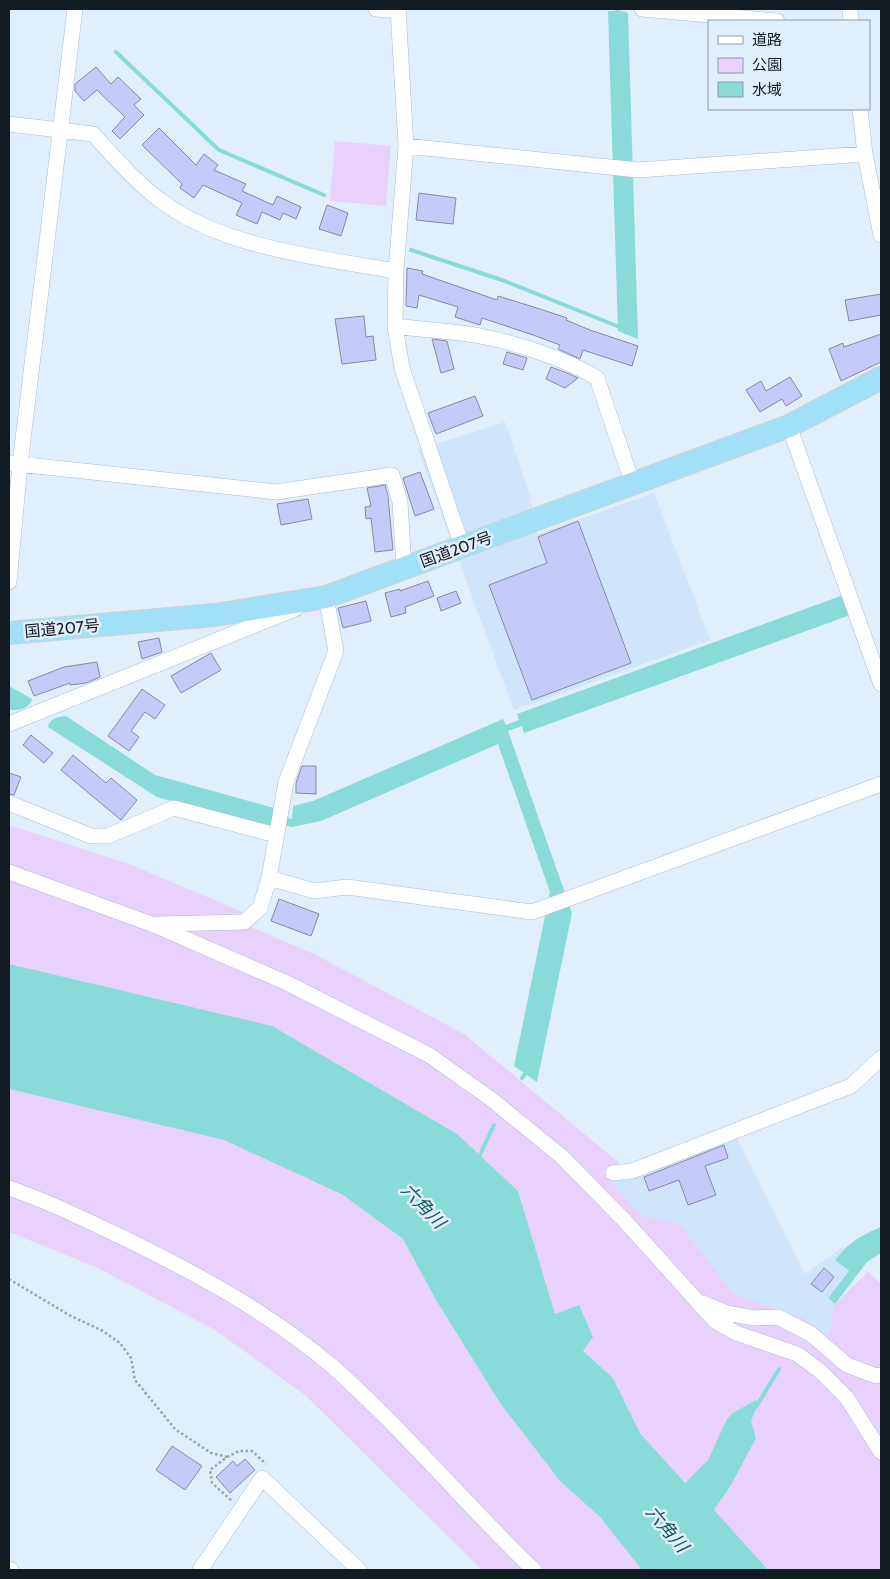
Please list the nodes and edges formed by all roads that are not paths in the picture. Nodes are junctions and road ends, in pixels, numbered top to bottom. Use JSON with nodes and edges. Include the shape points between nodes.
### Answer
{"nodes":[{"id":1,"x":75,"y":9,"type":"edge"},
{"id":2,"x":376,"y":9,"type":"edge"},
{"id":3,"x":642,"y":9,"type":"edge"},
{"id":4,"x":398,"y":10,"type":"edge"},
{"id":5,"x":766,"y":20,"type":"edge"},
{"id":6,"x":860,"y":110,"type":"edge"},
{"id":7,"x":9,"y":124,"type":"edge"},
{"id":8,"x":61,"y":130,"type":"junction"},
{"id":9,"x":406,"y":146,"type":"junction"},
{"id":10,"x":865,"y":154,"type":"junction"},
{"id":11,"x":881,"y":235,"type":"edge"},
{"id":12,"x":396,"y":271,"type":"junction"},
{"id":13,"x":395,"y":326,"type":"junction"},
{"id":14,"x":881,"y":378,"type":"edge"},
{"id":15,"x":789,"y":426,"type":"junction"},
{"id":16,"x":15,"y":464,"type":"edge"},
{"id":17,"x":633,"y":485,"type":"junction"},
{"id":18,"x":462,"y":546,"type":"junction"},
{"id":19,"x":404,"y":568,"type":"junction"},
{"id":20,"x":9,"y":582,"type":"edge"},
{"id":21,"x":326,"y":597,"type":"junction"},
{"id":22,"x":9,"y":633,"type":"edge"},
{"id":23,"x":881,"y":684,"type":"edge"},
{"id":24,"x":9,"y":724,"type":"edge"},
{"id":25,"x":881,"y":784,"type":"edge"},
{"id":26,"x":9,"y":803,"type":"edge"},
{"id":27,"x":278,"y":825,"type":"junction"},
{"id":28,"x":9,"y":872,"type":"edge"},
{"id":29,"x":269,"y":878,"type":"junction"},
{"id":30,"x":154,"y":925,"type":"junction"},
{"id":31,"x":881,"y":1058,"type":"edge"},
{"id":32,"x":613,"y":1173,"type":"dead end"},
{"id":33,"x":9,"y":1188,"type":"edge"},
{"id":34,"x":696,"y":1301,"type":"junction"},
{"id":35,"x":881,"y":1375,"type":"edge"},
{"id":36,"x":881,"y":1452,"type":"edge"},
{"id":37,"x":200,"y":1570,"type":"edge"},
{"id":38,"x":359,"y":1570,"type":"edge"},
{"id":39,"x":534,"y":1570,"type":"edge"}],
"edges":[{"from":1,"to":8,"type":"street"},
{"from":2,"to":4,"type":"street"},
{"from":3,"to":5,"type":"street"},
{"from":4,"to":9,"type":"street"},
{"from":6,"to":10,"type":"street"},
{"from":7,"to":8,"type":"street"},
{"from":8,"to":12,"type":"street","via":[[93,134],[121,165],[164,203],[216,231],[291,253]]},
{"from":8,"to":16,"type":"street"},
{"from":9,"to":10,"type":"street","via":[[623,169]]},
{"from":9,"to":12,"type":"street"},
{"from":10,"to":11,"type":"street"},
{"from":12,"to":13,"type":"street"},
{"from":13,"to":17,"type":"street","via":[[481,336],[584,370],[597,378]]},
{"from":13,"to":18,"type":"street","via":[[402,368]]},
{"from":14,"to":15,"type":"highway","name":"国道207号"},
{"from":15,"to":17,"type":"highway","name":"国道207号"},
{"from":15,"to":23,"type":"street"},
{"from":16,"to":19,"type":"street","via":[[276,492],[392,475],[400,502]]},
{"from":16,"to":20,"type":"street"},
{"from":17,"to":18,"type":"highway","name":"国道207号"},
{"from":18,"to":19,"type":"highway","name":"国道207号"},
{"from":19,"to":21,"type":"highway","name":"国道207号"},
{"from":21,"to":22,"type":"highway","name":"国道207号","via":[[215,615]]},
{"from":21,"to":24,"type":"street"},
{"from":21,"to":27,"type":"street","via":[[336,651],[286,782]]},
{"from":25,"to":29,"type":"street","via":[[532,912],[347,887],[314,891]]},
{"from":26,"to":27,"type":"street","via":[[91,836],[108,836],[174,808]]},
{"from":27,"to":29,"type":"street"},
{"from":28,"to":30,"type":"street"},
{"from":29,"to":30,"type":"street","via":[[260,908],[244,922]]},
{"from":30,"to":34,"type":"street","via":[[288,983],[428,1055],[491,1099],[560,1156],[624,1220]]},
{"from":31,"to":32,"type":"street","via":[[851,1086],[632,1171]]},
{"from":33,"to":39,"type":"street","via":[[160,1256],[239,1300],[296,1337],[332,1367],[425,1457]]},
{"from":34,"to":35,"type":"street","via":[[726,1313],[755,1318],[778,1317],[811,1334],[847,1365]]},
{"from":34,"to":36,"type":"street","via":[[715,1320],[736,1333],[797,1354],[820,1371],[847,1398]]},
{"from":37,"to":38,"type":"street","via":[[262,1478]]}]}
